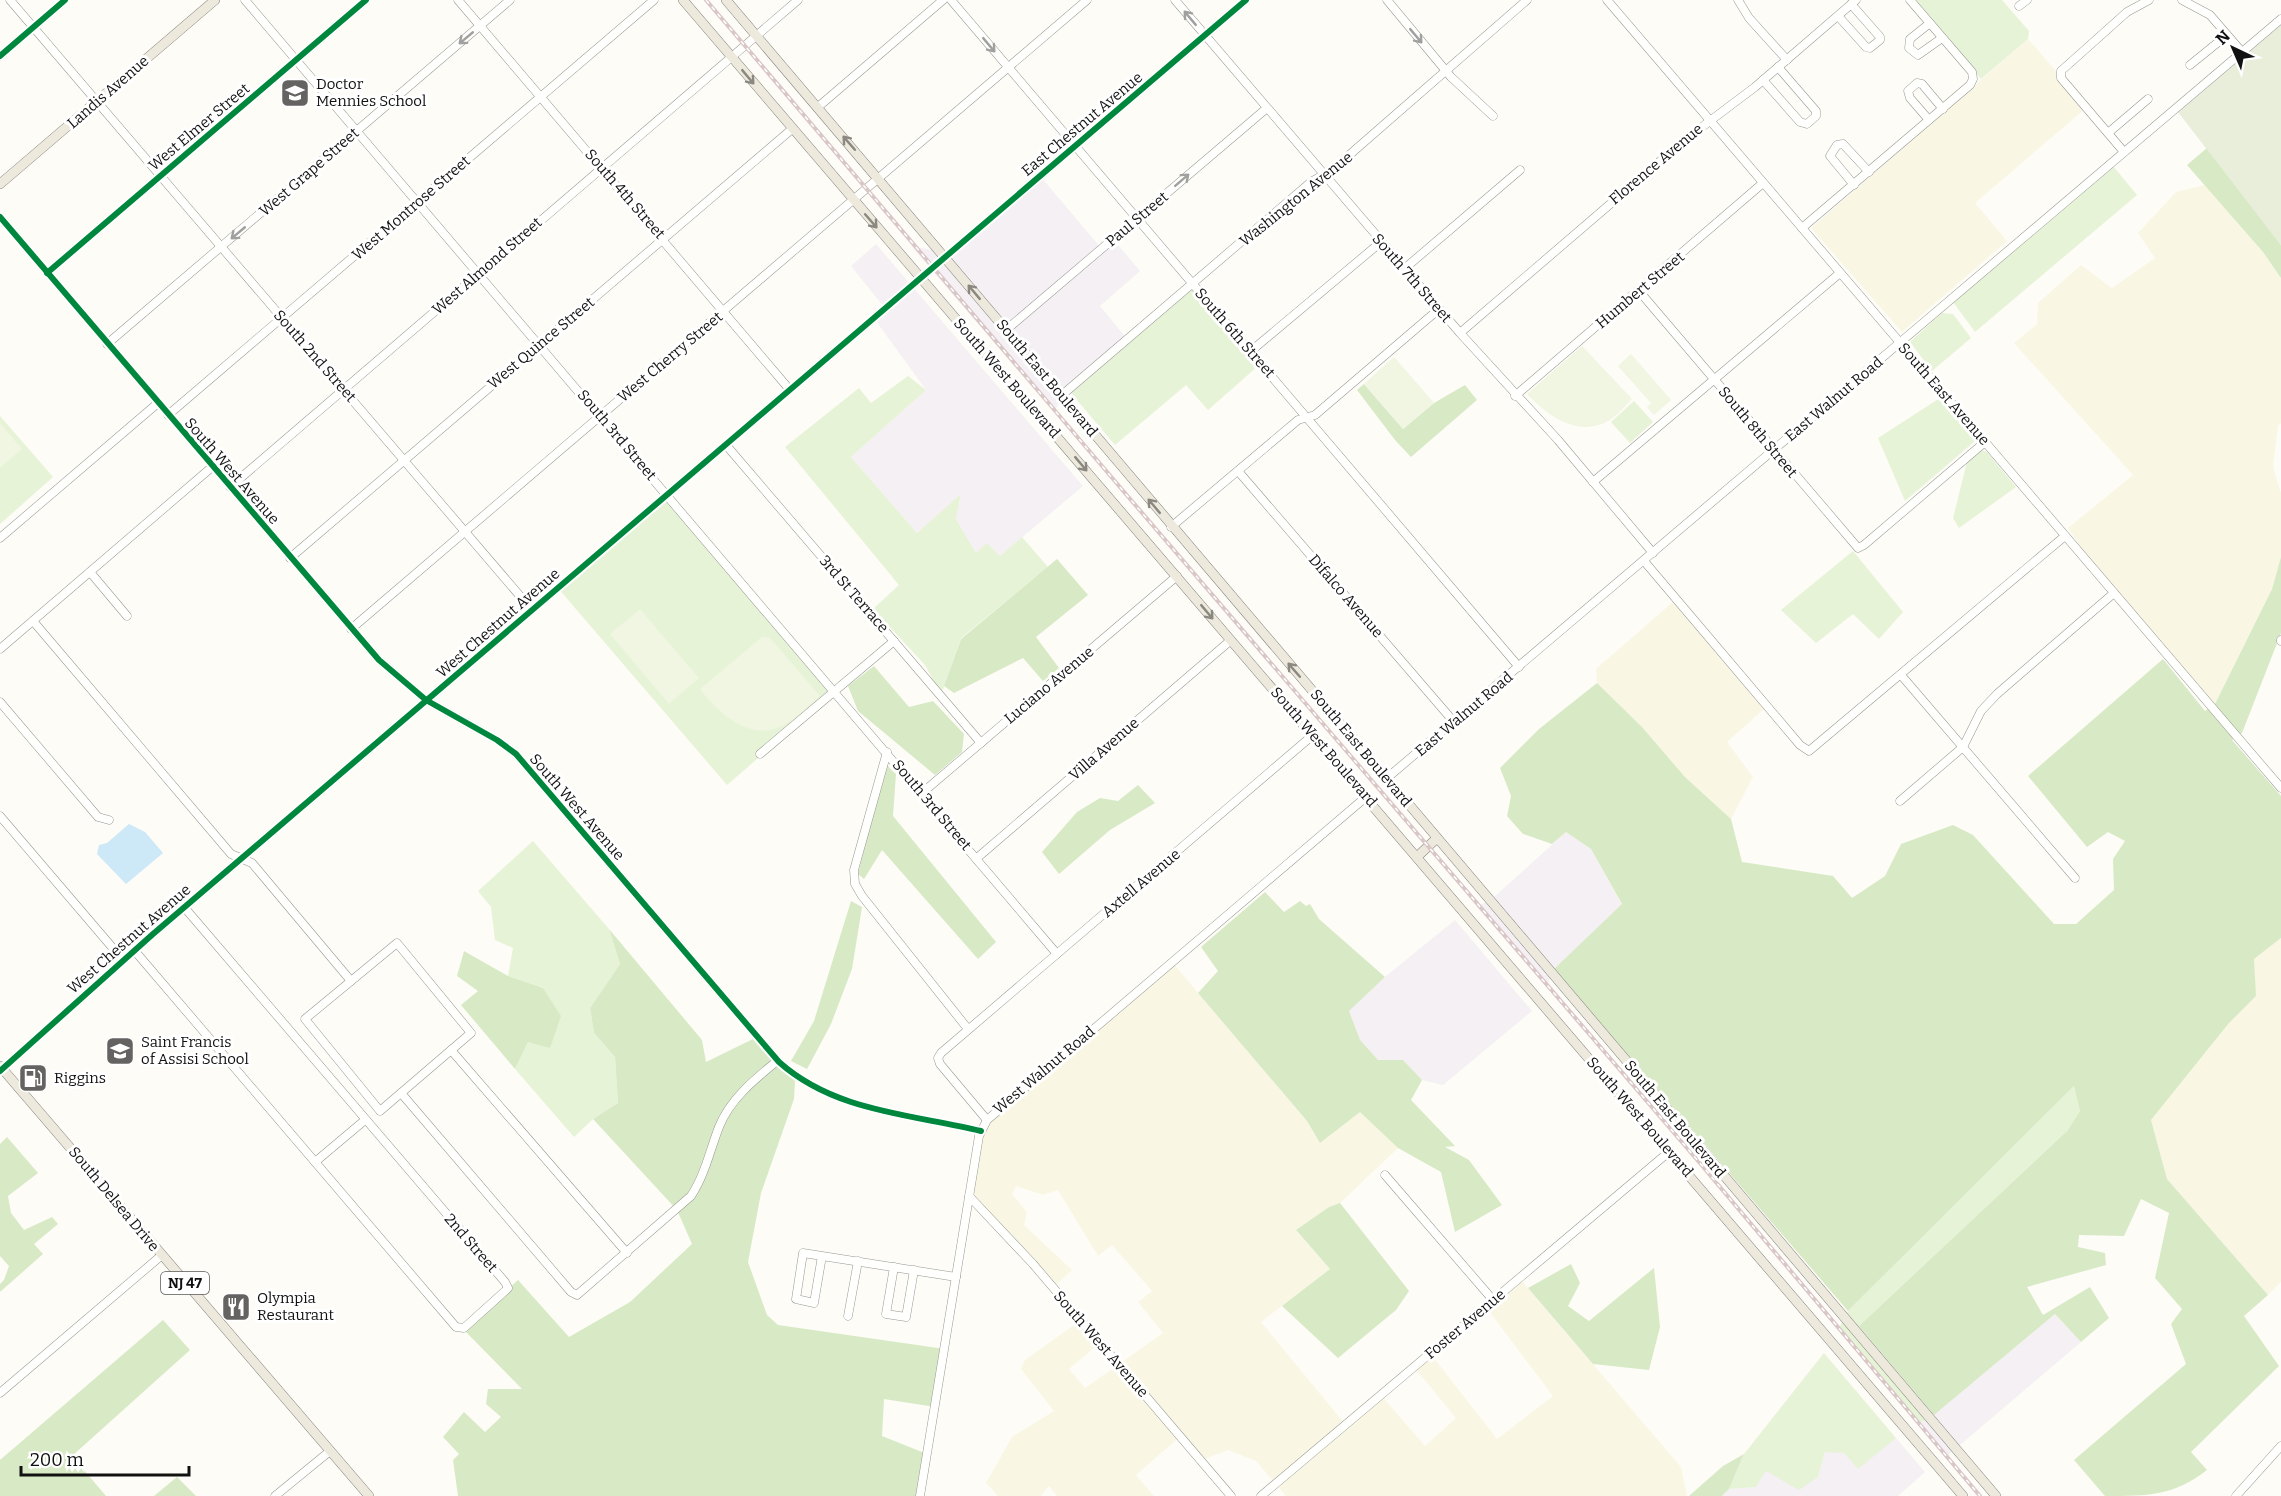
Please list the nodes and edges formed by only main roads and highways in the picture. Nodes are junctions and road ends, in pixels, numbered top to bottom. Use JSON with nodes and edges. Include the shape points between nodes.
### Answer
{"nodes":[{"id":1,"x":215,"y":0,"type":"edge"},
{"id":2,"x":683,"y":0,"type":"edge"},
{"id":3,"x":726,"y":0,"type":"edge"},
{"id":4,"x":0,"y":184,"type":"edge"},
{"id":5,"x":1437,"y":838,"type":"junction"},
{"id":6,"x":1418,"y":856,"type":"junction"},
{"id":7,"x":1,"y":1069,"type":"edge"},
{"id":8,"x":369,"y":1496,"type":"edge"},
{"id":9,"x":1963,"y":1496,"type":"edge"},
{"id":10,"x":1996,"y":1496,"type":"edge"}],
"edges":[{"from":1,"to":4,"type":"main road","name":"Landis Avenue"},
{"from":2,"to":6,"type":"main road","name":"South West Boulevard","one_way":true},
{"from":5,"to":3,"type":"main road","name":"South East Boulevard","one_way":true},
{"from":5,"to":6,"type":"main road"},
{"from":5,"to":10,"type":"main road","name":"South East Boulevard"},
{"from":6,"to":9,"type":"main road","name":"South West Boulevard"},
{"from":7,"to":8,"type":"main road","name":"South Delsea Drive","number":"NJ 47"}]}
